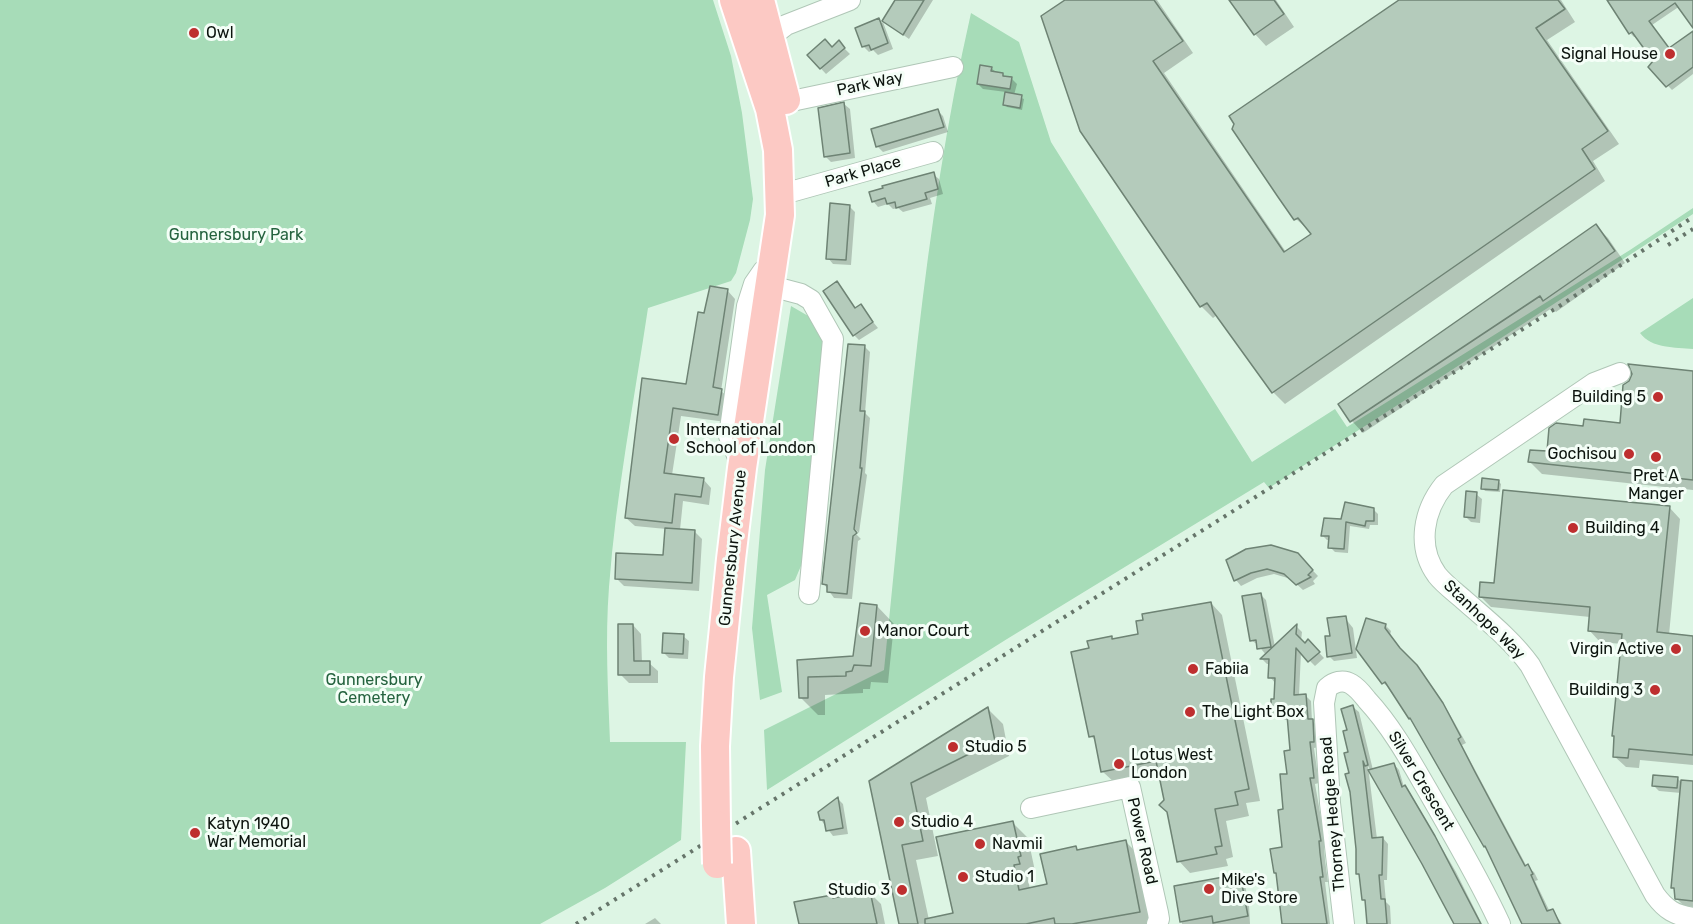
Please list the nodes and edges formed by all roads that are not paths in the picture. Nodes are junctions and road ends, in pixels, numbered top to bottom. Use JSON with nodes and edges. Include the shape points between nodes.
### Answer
{"nodes":[{"id":1,"x":734,"y":0,"type":"edge"},
{"id":2,"x":760,"y":0,"type":"edge"},
{"id":3,"x":850,"y":0,"type":"edge"},
{"id":4,"x":768,"y":34,"type":"junction"},
{"id":5,"x":953,"y":67,"type":"dead end"},
{"id":6,"x":787,"y":102,"type":"junction"},
{"id":7,"x":933,"y":152,"type":"dead end"},
{"id":8,"x":794,"y":191,"type":"junction"},
{"id":9,"x":778,"y":276,"type":"junction"},
{"id":10,"x":1620,"y":374,"type":"dead end"},
{"id":11,"x":809,"y":594,"type":"dead end"},
{"id":12,"x":1324,"y":703,"type":"joint"},
{"id":13,"x":1031,"y":808,"type":"dead end"},
{"id":14,"x":725,"y":819,"type":"junction"},
{"id":15,"x":727,"y":857,"type":"junction"},
{"id":16,"x":1693,"y":918,"type":"edge"},
{"id":17,"x":722,"y":924,"type":"edge"},
{"id":18,"x":741,"y":924,"type":"edge"},
{"id":19,"x":1157,"y":924,"type":"edge"},
{"id":20,"x":1344,"y":924,"type":"edge"},
{"id":21,"x":1500,"y":924,"type":"edge"}],
"edges":[{"from":1,"to":9,"type":"highway","name":"Gunnersbury Avenue","via":[[770,109],[778,150]]},
{"from":2,"to":4,"type":"highway","name":"Gunnersbury Avenue"},
{"from":3,"to":4,"type":"street"},
{"from":4,"to":6,"type":"highway","name":"Gunnersbury Avenue"},
{"from":5,"to":6,"type":"street","name":"Park Way"},
{"from":6,"to":8,"type":"highway","name":"Gunnersbury Avenue"},
{"from":7,"to":8,"type":"street","name":"Park Place"},
{"from":8,"to":9,"type":"highway","name":"Gunnersbury Avenue"},
{"from":9,"to":11,"type":"street","via":[[811,300],[833,339]]},
{"from":9,"to":14,"type":"highway","name":"Gunnersbury Avenue","via":[[739,616]]},
{"from":9,"to":14,"type":"highway","name":"Gunnersbury Avenue","via":[[742,468],[719,677],[715,746]]},
{"from":10,"to":16,"type":"street","name":"Stanhope Way","via":[[1584,390],[1444,484],[1429,509],[1425,541],[1437,574],[1512,643],[1530,665],[1655,895],[1668,910]]},
{"from":12,"to":20,"type":"street","name":"Thorney Hedge Road","via":[[1330,803]]},
{"from":12,"to":21,"type":"street","name":"Silver Crescent","via":[[1327,688],[1336,682],[1346,682],[1383,719]]},
{"from":13,"to":19,"type":"street","name":"Power Road","via":[[1130,787]]},
{"from":14,"to":15,"type":"highway","name":"Gunnersbury Avenue"},
{"from":15,"to":17,"type":"highway","name":"Gunnersbury Avenue"},
{"from":15,"to":18,"type":"highway","name":"Gunnersbury Avenue"}]}
